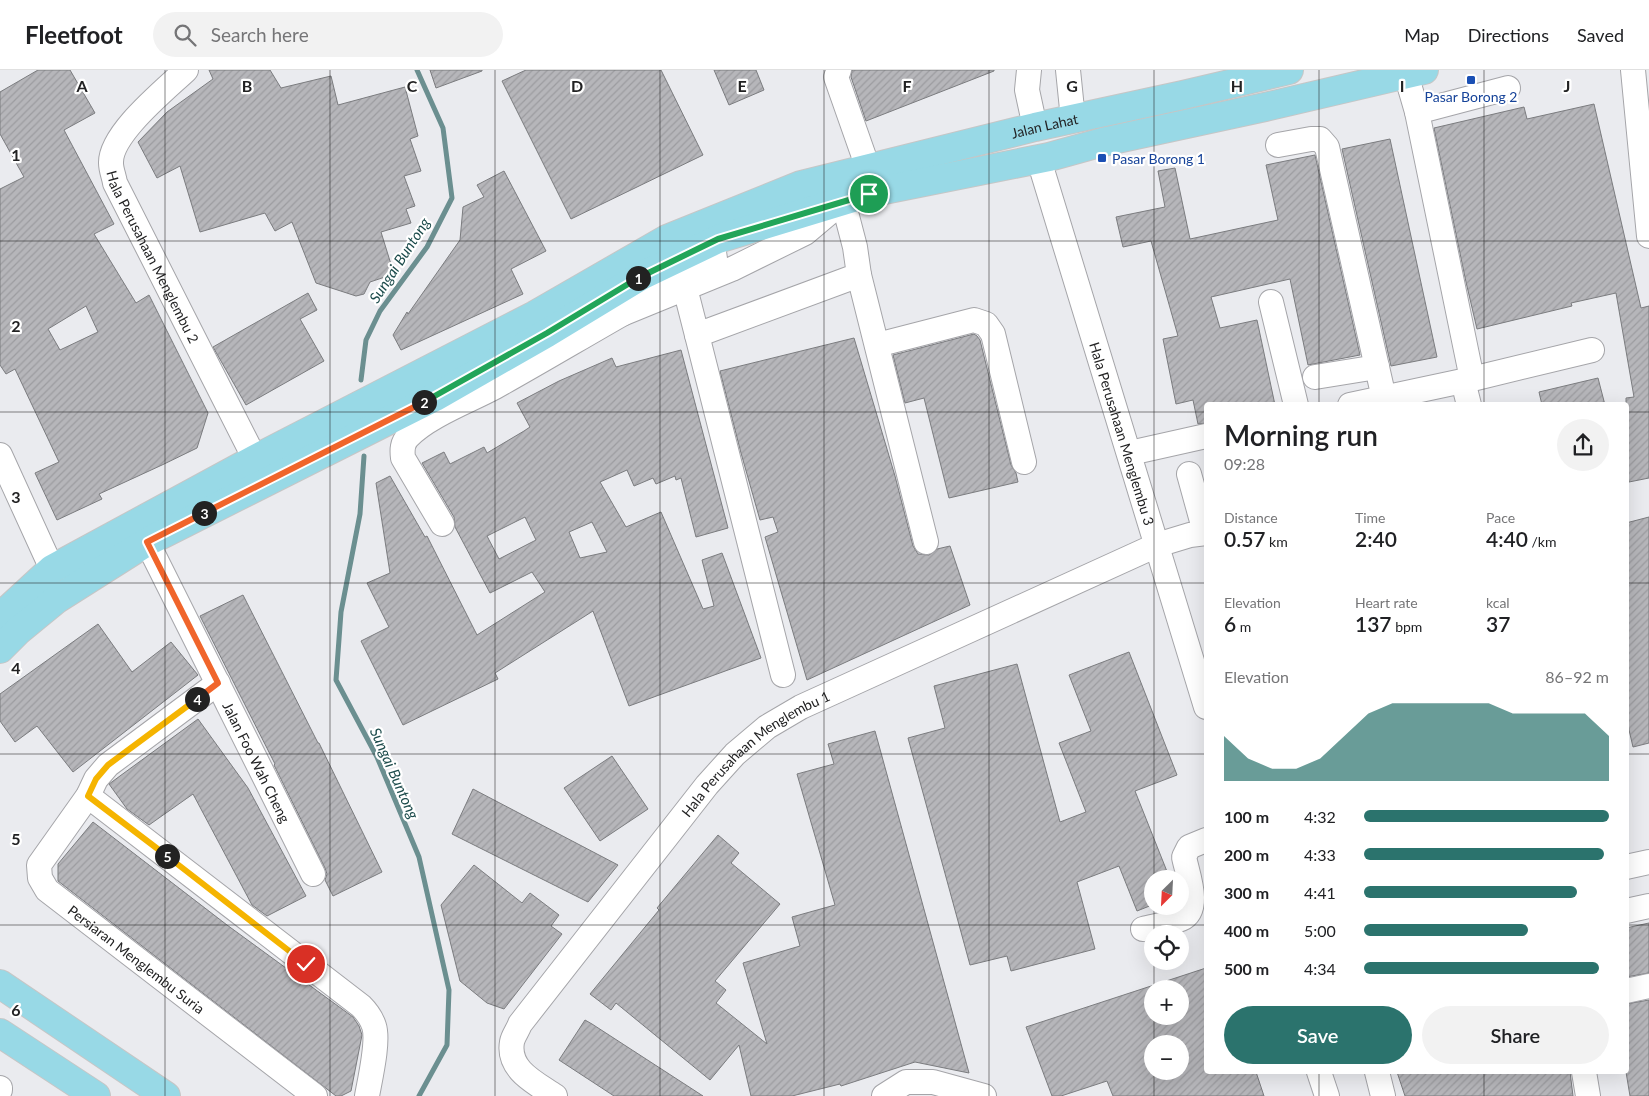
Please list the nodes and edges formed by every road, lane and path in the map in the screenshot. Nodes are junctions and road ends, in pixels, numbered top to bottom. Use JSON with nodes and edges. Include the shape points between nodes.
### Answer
{"nodes":[{"id":1,"x":186,"y":70,"type":"edge"},
{"id":2,"x":839,"y":70,"type":"edge"},
{"id":3,"x":1029,"y":70,"type":"edge"},
{"id":4,"x":1068,"y":70,"type":"edge"},
{"id":5,"x":1207,"y":70,"type":"edge"},
{"id":6,"x":1289,"y":70,"type":"edge"},
{"id":7,"x":1364,"y":70,"type":"edge"},
{"id":8,"x":1633,"y":70,"type":"edge"},
{"id":9,"x":1253,"y":72,"type":"edge"},
{"id":10,"x":1415,"y":72,"type":"edge"},
{"id":11,"x":1508,"y":88,"type":"dead end"},
{"id":12,"x":1143,"y":104,"type":"junction"},
{"id":13,"x":1418,"y":112,"type":"junction"},
{"id":14,"x":1073,"y":119,"type":"junction"},
{"id":15,"x":1035,"y":127,"type":"junction"},
{"id":16,"x":1278,"y":146,"type":"dead end"},
{"id":17,"x":1039,"y":160,"type":"junction"},
{"id":18,"x":868,"y":168,"type":"junction"},
{"id":19,"x":843,"y":201,"type":"junction"},
{"id":20,"x":1649,"y":236,"type":"edge"},
{"id":21,"x":695,"y":250,"type":"junction"},
{"id":22,"x":859,"y":274,"type":"junction"},
{"id":23,"x":685,"y":288,"type":"junction"},
{"id":24,"x":1271,"y":302,"type":"dead end"},
{"id":25,"x":622,"y":314,"type":"junction"},
{"id":26,"x":697,"y":335,"type":"junction"},
{"id":27,"x":877,"y":345,"type":"junction"},
{"id":28,"x":1592,"y":350,"type":"dead end"},
{"id":29,"x":1377,"y":367,"type":"junction"},
{"id":30,"x":1315,"y":377,"type":"dead end"},
{"id":31,"x":1467,"y":380,"type":"junction"},
{"id":32,"x":1384,"y":398,"type":"junction"},
{"id":33,"x":1295,"y":402,"type":"edge"},
{"id":34,"x":1365,"y":402,"type":"edge"},
{"id":35,"x":1469,"y":402,"type":"edge"},
{"id":36,"x":1204,"y":436,"type":"edge"},
{"id":37,"x":1130,"y":453,"type":"junction"},
{"id":38,"x":0,"y":455,"type":"edge"},
{"id":39,"x":255,"y":459,"type":"junction"},
{"id":40,"x":1024,"y":462,"type":"dead end"},
{"id":41,"x":1189,"y":474,"type":"dead end"},
{"id":42,"x":6,"y":484,"type":"edge"},
{"id":43,"x":442,"y":524,"type":"dead end"},
{"id":44,"x":1204,"y":529,"type":"edge"},
{"id":45,"x":1204,"y":533,"type":"edge"},
{"id":46,"x":147,"y":542,"type":"junction"},
{"id":47,"x":926,"y":542,"type":"dead end"},
{"id":48,"x":1157,"y":545,"type":"junction"},
{"id":49,"x":52,"y":569,"type":"junction"},
{"id":50,"x":6,"y":633,"type":"edge"},
{"id":51,"x":1200,"y":664,"type":"edge"},
{"id":52,"x":783,"y":675,"type":"dead end"},
{"id":53,"x":218,"y":683,"type":"junction"},
{"id":54,"x":1204,"y":693,"type":"edge"},
{"id":55,"x":88,"y":796,"type":"junction"},
{"id":56,"x":1204,"y":841,"type":"edge"},
{"id":57,"x":1649,"y":862,"type":"edge"},
{"id":58,"x":1629,"y":866,"type":"edge"},
{"id":59,"x":313,"y":874,"type":"dead end"},
{"id":60,"x":1649,"y":906,"type":"edge"},
{"id":61,"x":1629,"y":910,"type":"edge"},
{"id":62,"x":1143,"y":929,"type":"dead end"},
{"id":63,"x":0,"y":984,"type":"edge"},
{"id":64,"x":1649,"y":986,"type":"edge"},
{"id":65,"x":1629,"y":990,"type":"edge"},
{"id":66,"x":0,"y":1023,"type":"edge"},
{"id":67,"x":0,"y":1033,"type":"edge"},
{"id":68,"x":12,"y":1051,"type":"edge"},
{"id":69,"x":1320,"y":1074,"type":"edge"},
{"id":70,"x":1378,"y":1074,"type":"edge"},
{"id":71,"x":1584,"y":1074,"type":"edge"},
{"id":72,"x":86,"y":1090,"type":"edge"},
{"id":73,"x":166,"y":1096,"type":"edge"},
{"id":74,"x":315,"y":1096,"type":"edge"},
{"id":75,"x":367,"y":1096,"type":"edge"},
{"id":76,"x":555,"y":1096,"type":"edge"},
{"id":77,"x":884,"y":1096,"type":"edge"},
{"id":78,"x":984,"y":1096,"type":"edge"},
{"id":79,"x":1327,"y":1096,"type":"edge"},
{"id":80,"x":1383,"y":1096,"type":"edge"},
{"id":81,"x":1588,"y":1096,"type":"edge"}],
"edges":[{"from":1,"to":39,"type":"street","name":"Hala Perusahaan Menglembu 2","via":[[129,126],[115,145],[111,162],[115,183]]},
{"from":2,"to":18,"type":"street","via":[[836,77]]},
{"from":3,"to":15,"type":"street","via":[[1027,90]]},
{"from":4,"to":14,"type":"street"},
{"from":5,"to":12,"type":"main road","via":[[1152,96]]},
{"from":6,"to":9,"type":"main road","name":"Jalan Lahat"},
{"from":7,"to":9,"type":"main road","via":[[1288,88],[1273,87]]},
{"from":8,"to":20,"type":"street"},
{"from":9,"to":12,"type":"main road","name":"Jalan Lahat"},
{"from":9,"to":17,"type":"main road","via":[[1242,94],[1233,100],[1070,141],[1048,150]]},
{"from":10,"to":13,"type":"street"},
{"from":10,"to":17,"type":"main road","via":[[1103,142]]},
{"from":11,"to":13,"type":"street"},
{"from":12,"to":14,"type":"main road","name":"Jalan Lahat"},
{"from":13,"to":31,"type":"street"},
{"from":14,"to":15,"type":"main road","name":"Jalan Lahat"},
{"from":15,"to":18,"type":"main road","name":"Jalan Lahat"},
{"from":16,"to":29,"type":"street","via":[[1311,139],[1320,140],[1327,147]]},
{"from":17,"to":19,"type":"main road","via":[[931,180]]},
{"from":17,"to":37,"type":"street","name":"Hala Perusahaan Menglembu 3"},
{"from":18,"to":39,"type":"main road","name":"Jalan Lahat","via":[[801,185],[667,239],[535,314]]},
{"from":19,"to":21,"type":"main road","via":[[718,239]]},
{"from":19,"to":22,"type":"street"},
{"from":19,"to":23,"type":"street","via":[[805,234]]},
{"from":21,"to":25,"type":"street","via":[[714,252],[714,258],[710,263],[665,284]]},
{"from":21,"to":46,"type":"main road","via":[[640,276],[435,397]]},
{"from":22,"to":26,"type":"street"},
{"from":22,"to":27,"type":"street"},
{"from":23,"to":25,"type":"street"},
{"from":23,"to":26,"type":"street"},
{"from":24,"to":33,"type":"street"},
{"from":25,"to":43,"type":"street","via":[[431,420],[404,441],[403,458]]},
{"from":26,"to":52,"type":"street"},
{"from":27,"to":40,"type":"street","via":[[974,320],[986,324],[993,334]]},
{"from":27,"to":47,"type":"street"},
{"from":28,"to":31,"type":"street"},
{"from":29,"to":30,"type":"street"},
{"from":29,"to":32,"type":"street"},
{"from":31,"to":32,"type":"street"},
{"from":31,"to":35,"type":"street"},
{"from":32,"to":34,"type":"street"},
{"from":36,"to":37,"type":"street"},
{"from":37,"to":48,"type":"street","name":"Hala Perusahaan Menglembu 3"},
{"from":38,"to":42,"type":"street"},
{"from":39,"to":49,"type":"main road","name":"Jalan Lahat"},
{"from":41,"to":44,"type":"street"},
{"from":42,"to":49,"type":"street"},
{"from":45,"to":48,"type":"street","name":"Hala Perusahaan Menglembu 1"},
{"from":46,"to":50,"type":"main road"},
{"from":46,"to":53,"type":"street","name":"Jalan Foo Wah Cheng"},
{"from":48,"to":51,"type":"street","name":"Hala Perusahaan Menglembu 3"},
{"from":48,"to":76,"type":"street","name":"Hala Perusahaan Menglembu 1","via":[[801,707],[767,727],[735,754],[707,785],[520,1024],[512,1042],[513,1059],[523,1075]]},
{"from":49,"to":50,"type":"main road","name":"Jalan Lahat"},
{"from":51,"to":54,"type":"street","name":"Hala Perusahaan Menglembu 3"},
{"from":53,"to":55,"type":"street","name":"Persiaran Menglembu Suria","via":[[108,765]]},
{"from":53,"to":59,"type":"street","name":"Jalan Foo Wah Cheng"},
{"from":55,"to":74,"type":"street","name":"Persiaran Menglembu Suria","via":[[40,865],[40,878],[47,890]]},
{"from":55,"to":75,"type":"street","via":[[361,1006],[375,1028]]},
{"from":56,"to":62,"type":"street","via":[[1189,847],[1184,857],[1192,895],[1190,911],[1183,918]]},
{"from":57,"to":58,"type":"street"},
{"from":60,"to":61,"type":"street"},
{"from":63,"to":73,"type":"main road"},
{"from":64,"to":65,"type":"street"},
{"from":66,"to":68,"type":"main road"},
{"from":67,"to":68,"type":"main road"},
{"from":68,"to":72,"type":"main road","via":[[43,1074]]},
{"from":69,"to":79,"type":"street"},
{"from":70,"to":80,"type":"street"},
{"from":71,"to":81,"type":"street"},
{"from":77,"to":78,"type":"street","via":[[906,1082],[933,1082]]}]}
